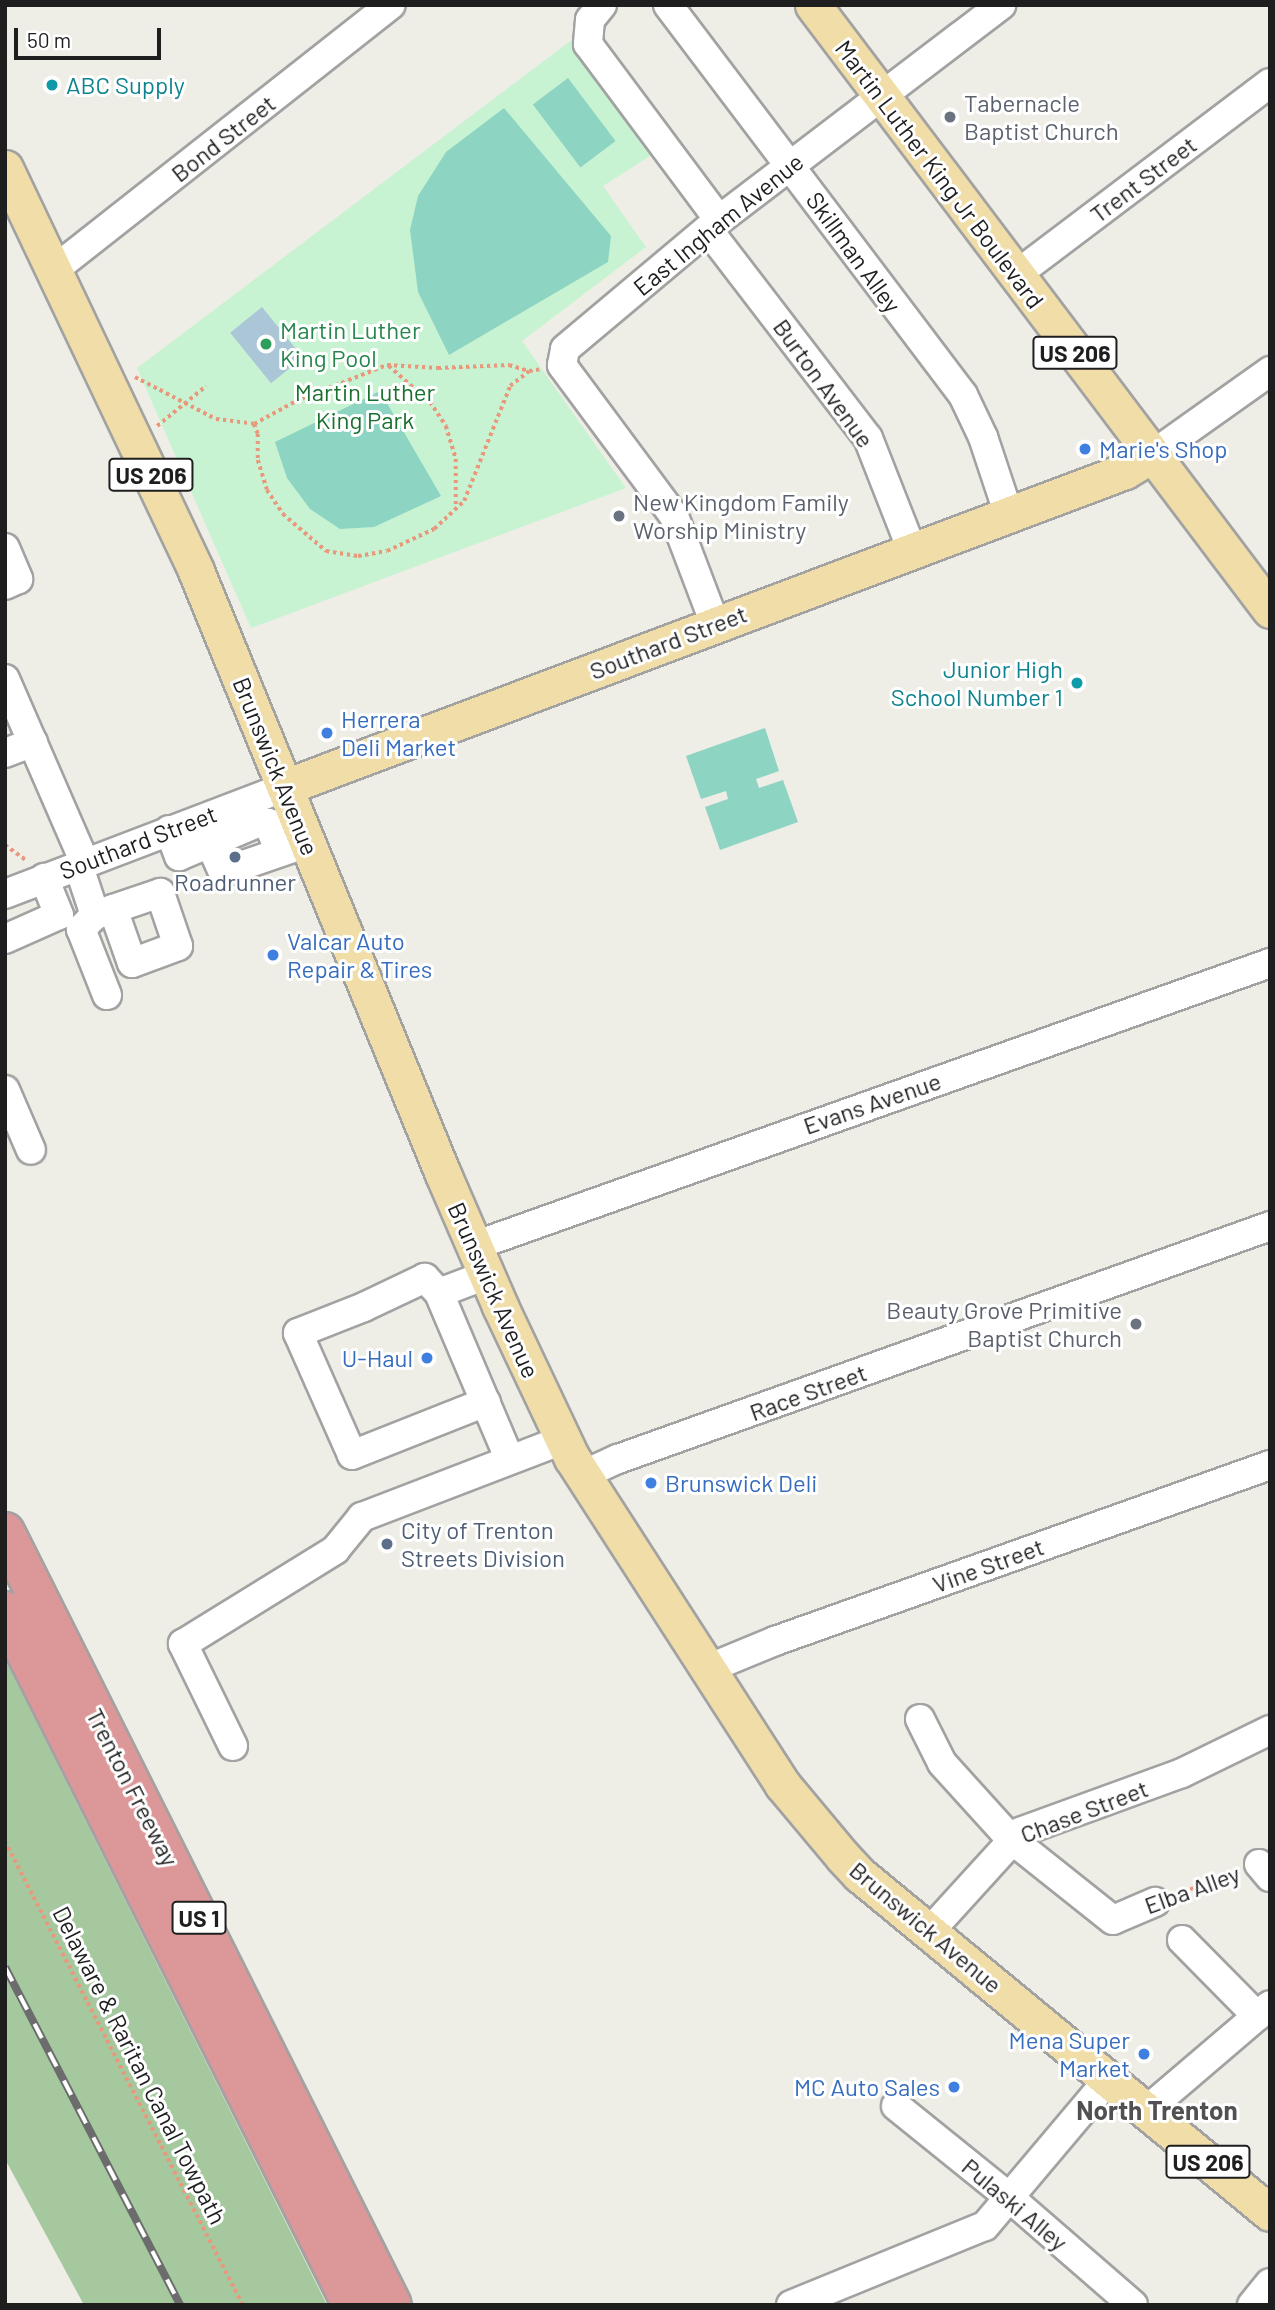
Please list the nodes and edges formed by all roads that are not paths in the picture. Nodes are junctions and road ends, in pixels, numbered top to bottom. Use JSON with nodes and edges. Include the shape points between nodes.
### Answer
{"nodes":[{"id":1,"x":390,"y":5,"type":"edge"},
{"id":2,"x":602,"y":5,"type":"edge"},
{"id":3,"x":668,"y":5,"type":"edge"},
{"id":4,"x":813,"y":5,"type":"edge"},
{"id":5,"x":984,"y":10,"type":"edge"},
{"id":6,"x":1270,"y":83,"type":"edge"},
{"id":7,"x":881,"y":96,"type":"junction"},
{"id":8,"x":790,"y":165,"type":"junction"},
{"id":9,"x":5,"y":168,"type":"edge"},
{"id":10,"x":714,"y":225,"type":"junction"},
{"id":11,"x":55,"y":269,"type":"junction"},
{"id":12,"x":1016,"y":275,"type":"junction"},
{"id":13,"x":1270,"y":371,"type":"edge"},
{"id":14,"x":1152,"y":455,"type":"junction"},
{"id":15,"x":1009,"y":514,"type":"junction"},
{"id":16,"x":5,"y":548,"type":"edge"},
{"id":17,"x":912,"y":550,"type":"junction"},
{"id":18,"x":5,"y":585,"type":"edge"},
{"id":19,"x":1270,"y":610,"type":"edge"},
{"id":20,"x":715,"y":624,"type":"junction"},
{"id":21,"x":5,"y":679,"type":"edge"},
{"id":22,"x":11,"y":710,"type":"edge"},
{"id":23,"x":33,"y":742,"type":"junction"},
{"id":24,"x":5,"y":752,"type":"edge"},
{"id":25,"x":285,"y":787,"type":"junction"},
{"id":26,"x":169,"y":830,"type":"junction"},
{"id":27,"x":294,"y":847,"type":"junction"},
{"id":28,"x":81,"y":862,"type":"junction"},
{"id":29,"x":46,"y":877,"type":"junction"},
{"id":30,"x":5,"y":894,"type":"edge"},
{"id":31,"x":5,"y":939,"type":"edge"},
{"id":32,"x":1270,"y":964,"type":"edge"},
{"id":33,"x":107,"y":995,"type":"dead end"},
{"id":34,"x":5,"y":1090,"type":"edge"},
{"id":35,"x":31,"y":1150,"type":"dead end"},
{"id":36,"x":1270,"y":1226,"type":"edge"},
{"id":37,"x":480,"y":1260,"type":"junction"},
{"id":38,"x":439,"y":1293,"type":"junction"},
{"id":39,"x":486,"y":1402,"type":"junction"},
{"id":40,"x":563,"y":1440,"type":"junction"},
{"id":41,"x":510,"y":1460,"type":"junction"},
{"id":42,"x":1270,"y":1465,"type":"edge"},
{"id":43,"x":583,"y":1475,"type":"junction"},
{"id":44,"x":5,"y":1532,"type":"edge"},
{"id":45,"x":5,"y":1611,"type":"edge"},
{"id":46,"x":707,"y":1669,"type":"junction"},
{"id":47,"x":920,"y":1719,"type":"dead end"},
{"id":48,"x":1270,"y":1730,"type":"edge"},
{"id":49,"x":233,"y":1746,"type":"dead end"},
{"id":50,"x":1011,"y":1839,"type":"junction"},
{"id":51,"x":1155,"y":1902,"type":"road end"},
{"id":52,"x":929,"y":1932,"type":"junction"},
{"id":53,"x":1182,"y":1940,"type":"dead end"},
{"id":54,"x":1264,"y":2011,"type":"edge"},
{"id":55,"x":1108,"y":2080,"type":"junction"},
{"id":56,"x":896,"y":2106,"type":"dead end"},
{"id":57,"x":1146,"y":2111,"type":"junction"},
{"id":58,"x":1010,"y":2198,"type":"junction"},
{"id":59,"x":1270,"y":2213,"type":"edge"},
{"id":60,"x":1270,"y":2283,"type":"edge"},
{"id":61,"x":352,"y":2305,"type":"edge"},
{"id":62,"x":391,"y":2305,"type":"edge"},
{"id":63,"x":791,"y":2305,"type":"edge"},
{"id":64,"x":1133,"y":2305,"type":"edge"},
{"id":65,"x":1252,"y":2305,"type":"edge"}],
"edges":[{"from":1,"to":11,"type":"street","name":"Bond Street"},
{"from":2,"to":10,"type":"street","name":"Burton Avenue","via":[[587,30],[593,52]]},
{"from":3,"to":8,"type":"street","name":"Skillman Alley"},
{"from":4,"to":7,"type":"main road","name":"Martin Luther King Jr Boulevard","number":"US 206"},
{"from":5,"to":7,"type":"street","name":"East Ingham Avenue"},
{"from":6,"to":12,"type":"street","name":"Trent Street"},
{"from":7,"to":8,"type":"street","name":"East Ingham Avenue"},
{"from":7,"to":12,"type":"main road","name":"Martin Luther King Jr Boulevard","number":"US 206"},
{"from":8,"to":10,"type":"street","name":"East Ingham Avenue"},
{"from":8,"to":15,"type":"street","name":"Skillman Alley","via":[[963,395],[983,437]]},
{"from":9,"to":11,"type":"main road","name":"Brunswick Avenue","number":"US 206"},
{"from":10,"to":17,"type":"street","name":"Burton Avenue","via":[[868,438]]},
{"from":10,"to":20,"type":"street","name":"East Ingham Avenue","via":[[571,341],[562,361],[674,516]]},
{"from":11,"to":25,"type":"main road","name":"Brunswick Avenue","number":"US 206","via":[[196,571]]},
{"from":12,"to":14,"type":"main road","name":"Martin Luther King Jr Boulevard","number":"US 206"},
{"from":13,"to":14,"type":"street","name":"Southard Street"},
{"from":14,"to":15,"type":"main road","name":"Southard Street","via":[[1125,471]]},
{"from":14,"to":19,"type":"main road","name":"Martin Luther King Jr Boulevard","number":"US 206"},
{"from":15,"to":17,"type":"main road","name":"Southard Street"},
{"from":16,"to":18,"type":"street","via":[[18,579]]},
{"from":17,"to":20,"type":"main road","name":"Southard Street"},
{"from":20,"to":25,"type":"main road","name":"Southard Street"},
{"from":21,"to":22,"type":"street"},
{"from":22,"to":23,"type":"street"},
{"from":23,"to":24,"type":"street"},
{"from":23,"to":28,"type":"street"},
{"from":25,"to":26,"type":"street","name":"Southard Street"},
{"from":25,"to":27,"type":"main road","name":"Brunswick Avenue","number":"US 206"},
{"from":26,"to":27,"type":"street","via":[[179,856],[210,843],[223,872]]},
{"from":26,"to":28,"type":"street","name":"Southard Street"},
{"from":27,"to":37,"type":"main road","name":"Brunswick Avenue","number":"US 206"},
{"from":28,"to":29,"type":"street","name":"Southard Street"},
{"from":28,"to":33,"type":"street","via":[[104,912],[82,929]]},
{"from":29,"to":30,"type":"street","name":"Southard Street"},
{"from":29,"to":31,"type":"street","via":[[59,915]]},
{"from":32,"to":37,"type":"street","name":"Evans Avenue"},
{"from":34,"to":35,"type":"street"},
{"from":36,"to":43,"type":"street","name":"Race Street"},
{"from":37,"to":38,"type":"street","name":"Evans Avenue"},
{"from":37,"to":40,"type":"main road","name":"Brunswick Avenue","number":"US 206"},
{"from":38,"to":39,"type":"street"},
{"from":38,"to":39,"type":"street","via":[[425,1278],[298,1333],[352,1455]]},
{"from":39,"to":41,"type":"street"},
{"from":40,"to":41,"type":"street"},
{"from":40,"to":43,"type":"main road","name":"Brunswick Avenue","number":"US 206"},
{"from":41,"to":49,"type":"street","via":[[362,1517],[335,1550],[183,1644]]},
{"from":42,"to":46,"type":"street","name":"Vine Street"},
{"from":43,"to":46,"type":"main road","name":"Brunswick Avenue","number":"US 206"},
{"from":44,"to":62,"type":"highway","name":"Trenton Freeway","number":"US 1"},
{"from":45,"to":61,"type":"highway","name":"Trenton Freeway","number":"US 1"},
{"from":46,"to":52,"type":"main road","name":"Brunswick Avenue","number":"US 206","via":[[782,1784],[843,1857]]},
{"from":47,"to":50,"type":"street","via":[[942,1763]]},
{"from":48,"to":50,"type":"street","name":"Chase Street","via":[[1182,1773],[1026,1829]]},
{"from":50,"to":51,"type":"street","name":"Elba Alley","via":[[1113,1920]]},
{"from":50,"to":52,"type":"street","name":"Chase Street"},
{"from":52,"to":55,"type":"main road","name":"Brunswick Avenue","number":"US 206"},
{"from":53,"to":54,"type":"street"},
{"from":54,"to":57,"type":"street"},
{"from":55,"to":57,"type":"main road","name":"Brunswick Avenue","number":"US 206"},
{"from":55,"to":58,"type":"street"},
{"from":56,"to":58,"type":"street","name":"Pulaski Alley"},
{"from":57,"to":59,"type":"main road","name":"Brunswick Avenue","number":"US 206"},
{"from":58,"to":63,"type":"street","via":[[985,2227]]},
{"from":58,"to":64,"type":"street","name":"Pulaski Alley"},
{"from":60,"to":65,"type":"street"}]}
